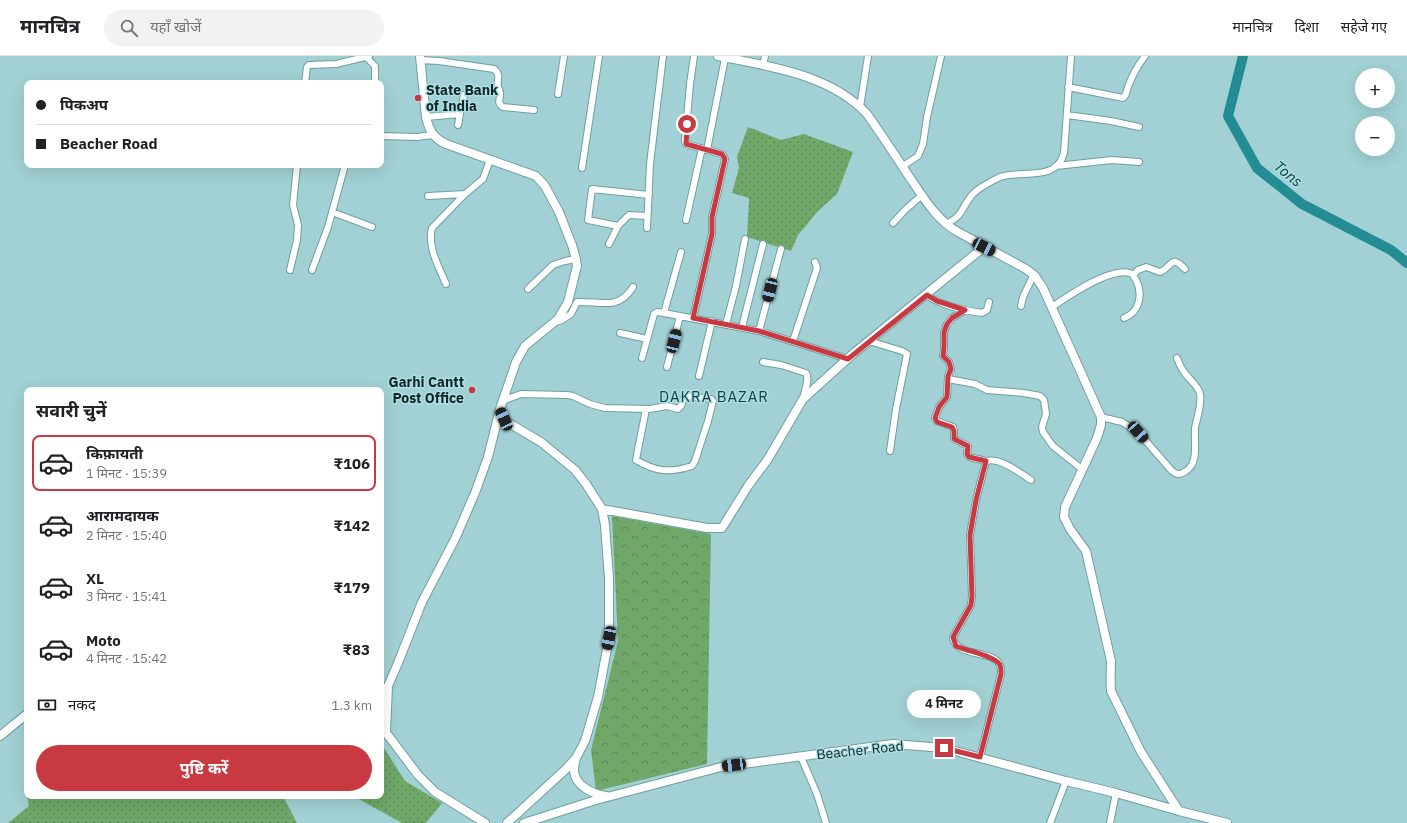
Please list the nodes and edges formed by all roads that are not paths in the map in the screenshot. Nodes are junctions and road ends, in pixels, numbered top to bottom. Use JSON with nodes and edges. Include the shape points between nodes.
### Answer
{"nodes":[{"id":1,"x":564,"y":56,"type":"edge"},
{"id":2,"x":599,"y":56,"type":"edge"},
{"id":3,"x":663,"y":56,"type":"edge"},
{"id":4,"x":694,"y":56,"type":"edge"},
{"id":5,"x":765,"y":56,"type":"edge"},
{"id":6,"x":868,"y":56,"type":"edge"},
{"id":7,"x":941,"y":56,"type":"edge"},
{"id":8,"x":1071,"y":56,"type":"edge"},
{"id":9,"x":1145,"y":56,"type":"edge"},
{"id":10,"x":368,"y":57,"type":"edge"},
{"id":11,"x":722,"y":57,"type":"edge"},
{"id":12,"x":420,"y":58,"type":"edge"},
{"id":13,"x":763,"y":66,"type":"junction"},
{"id":14,"x":305,"y":80,"type":"edge"},
{"id":15,"x":375,"y":80,"type":"edge"},
{"id":16,"x":1068,"y":88,"type":"junction"},
{"id":17,"x":558,"y":94,"type":"dead end"},
{"id":18,"x":464,"y":95,"type":"dead end"},
{"id":19,"x":860,"y":107,"type":"junction"},
{"id":20,"x":534,"y":110,"type":"dead end"},
{"id":21,"x":460,"y":114,"type":"junction"},
{"id":22,"x":1067,"y":115,"type":"junction"},
{"id":23,"x":426,"y":116,"type":"junction"},
{"id":24,"x":458,"y":125,"type":"dead end"},
{"id":25,"x":1139,"y":127,"type":"dead end"},
{"id":26,"x":432,"y":135,"type":"junction"},
{"id":27,"x":384,"y":136,"type":"edge"},
{"id":28,"x":705,"y":149,"type":"junction"},
{"id":29,"x":490,"y":160,"type":"junction"},
{"id":30,"x":1139,"y":162,"type":"dead end"},
{"id":31,"x":903,"y":166,"type":"junction"},
{"id":32,"x":1056,"y":166,"type":"junction"},
{"id":33,"x":297,"y":168,"type":"edge"},
{"id":34,"x":344,"y":168,"type":"edge"},
{"id":35,"x":582,"y":168,"type":"dead end"},
{"id":36,"x":465,"y":194,"type":"junction"},
{"id":37,"x":649,"y":195,"type":"junction"},
{"id":38,"x":922,"y":195,"type":"junction"},
{"id":39,"x":428,"y":196,"type":"dead end"},
{"id":40,"x":332,"y":212,"type":"junction"},
{"id":41,"x":648,"y":216,"type":"junction"},
{"id":42,"x":686,"y":220,"type":"dead end"},
{"id":43,"x":893,"y":223,"type":"dead end"},
{"id":44,"x":946,"y":224,"type":"junction"},
{"id":45,"x":618,"y":226,"type":"junction"},
{"id":46,"x":372,"y":227,"type":"dead end"},
{"id":47,"x":647,"y":228,"type":"dead end"},
{"id":48,"x":745,"y":239,"type":"dead end"},
{"id":49,"x":609,"y":244,"type":"dead end"},
{"id":50,"x":763,"y":244,"type":"dead end"},
{"id":51,"x":984,"y":247,"type":"junction"},
{"id":52,"x":780,"y":249,"type":"dead end"},
{"id":53,"x":681,"y":252,"type":"dead end"},
{"id":54,"x":576,"y":259,"type":"junction"},
{"id":55,"x":815,"y":262,"type":"dead end"},
{"id":56,"x":1185,"y":269,"type":"dead end"},
{"id":57,"x":290,"y":270,"type":"dead end"},
{"id":58,"x":312,"y":270,"type":"dead end"},
{"id":59,"x":1034,"y":274,"type":"junction"},
{"id":60,"x":1134,"y":275,"type":"junction"},
{"id":61,"x":446,"y":284,"type":"dead end"},
{"id":62,"x":633,"y":288,"type":"dead end"},
{"id":63,"x":528,"y":289,"type":"dead end"},
{"id":64,"x":927,"y":295,"type":"junction"},
{"id":65,"x":989,"y":302,"type":"dead end"},
{"id":66,"x":1021,"y":306,"type":"dead end"},
{"id":67,"x":1052,"y":307,"type":"junction"},
{"id":68,"x":965,"y":310,"type":"junction"},
{"id":69,"x":664,"y":313,"type":"junction"},
{"id":70,"x":680,"y":316,"type":"junction"},
{"id":71,"x":693,"y":318,"type":"junction"},
{"id":72,"x":1124,"y":318,"type":"dead end"},
{"id":73,"x":712,"y":321,"type":"junction"},
{"id":74,"x":553,"y":323,"type":"junction"},
{"id":75,"x":726,"y":324,"type":"junction"},
{"id":76,"x":742,"y":327,"type":"junction"},
{"id":77,"x":759,"y":331,"type":"junction"},
{"id":78,"x":620,"y":333,"type":"dead end"},
{"id":79,"x":647,"y":339,"type":"junction"},
{"id":80,"x":793,"y":341,"type":"junction"},
{"id":81,"x":869,"y":341,"type":"junction"},
{"id":82,"x":642,"y":358,"type":"dead end"},
{"id":83,"x":1177,"y":358,"type":"dead end"},
{"id":84,"x":848,"y":359,"type":"junction"},
{"id":85,"x":763,"y":362,"type":"dead end"},
{"id":86,"x":667,"y":367,"type":"dead end"},
{"id":87,"x":699,"y":376,"type":"dead end"},
{"id":88,"x":948,"y":379,"type":"junction"},
{"id":89,"x":803,"y":399,"type":"junction"},
{"id":90,"x":502,"y":401,"type":"junction"},
{"id":91,"x":500,"y":409,"type":"junction"},
{"id":92,"x":646,"y":409,"type":"junction"},
{"id":93,"x":1101,"y":417,"type":"junction"},
{"id":94,"x":890,"y":451,"type":"dead end"},
{"id":95,"x":986,"y":461,"type":"junction"},
{"id":96,"x":1083,"y":470,"type":"junction"},
{"id":97,"x":1031,"y":480,"type":"dead end"},
{"id":98,"x":602,"y":509,"type":"junction"},
{"id":99,"x":384,"y":688,"type":"edge"},
{"id":100,"x":24,"y":716,"type":"edge"},
{"id":101,"x":384,"y":730,"type":"edge"},
{"id":102,"x":0,"y":736,"type":"edge"},
{"id":103,"x":801,"y":756,"type":"junction"},
{"id":104,"x":980,"y":757,"type":"junction"},
{"id":105,"x":576,"y":758,"type":"junction"},
{"id":106,"x":1066,"y":781,"type":"junction"},
{"id":107,"x":1116,"y":793,"type":"junction"},
{"id":108,"x":608,"y":797,"type":"junction"},
{"id":109,"x":1179,"y":811,"type":"junction"},
{"id":110,"x":485,"y":823,"type":"edge"},
{"id":111,"x":507,"y":823,"type":"edge"},
{"id":112,"x":524,"y":823,"type":"edge"},
{"id":113,"x":826,"y":823,"type":"edge"},
{"id":114,"x":1050,"y":823,"type":"edge"},
{"id":115,"x":1110,"y":823,"type":"edge"},
{"id":116,"x":1227,"y":823,"type":"edge"}],
"edges":[{"from":1,"to":17,"type":"street"},
{"from":2,"to":35,"type":"street"},
{"from":3,"to":37,"type":"street","via":[[650,164]]},
{"from":4,"to":28,"type":"street","via":[[685,141],[689,146]]},
{"from":5,"to":13,"type":"street"},
{"from":6,"to":19,"type":"street"},
{"from":7,"to":31,"type":"street","via":[[923,144],[918,156]]},
{"from":8,"to":16,"type":"street"},
{"from":9,"to":16,"type":"street","via":[[1123,98]]},
{"from":10,"to":14,"type":"street","via":[[336,64],[309,65]]},
{"from":10,"to":15,"type":"street","via":[[375,66]]},
{"from":11,"to":13,"type":"street"},
{"from":11,"to":28,"type":"street"},
{"from":12,"to":20,"type":"street","via":[[494,69],[499,75],[497,86],[500,91],[500,106]]},
{"from":12,"to":23,"type":"street"},
{"from":13,"to":19,"type":"street","via":[[823,84]]},
{"from":16,"to":22,"type":"street"},
{"from":18,"to":21,"type":"street"},
{"from":19,"to":31,"type":"street"},
{"from":21,"to":23,"type":"street"},
{"from":21,"to":24,"type":"street"},
{"from":22,"to":25,"type":"street"},
{"from":22,"to":32,"type":"street","via":[[1064,153]]},
{"from":23,"to":26,"type":"street"},
{"from":26,"to":27,"type":"street"},
{"from":26,"to":29,"type":"street","via":[[446,144]]},
{"from":28,"to":42,"type":"street"},
{"from":28,"to":71,"type":"street","via":[[722,154],[725,161]]},
{"from":29,"to":36,"type":"street","via":[[483,179]]},
{"from":29,"to":54,"type":"street","via":[[541,180],[559,212]]},
{"from":30,"to":32,"type":"street","via":[[1112,160]]},
{"from":31,"to":38,"type":"street"},
{"from":32,"to":44,"type":"street","via":[[1038,174],[1002,177],[985,185],[974,193],[959,215]]},
{"from":33,"to":57,"type":"street","via":[[293,205],[298,225]]},
{"from":34,"to":40,"type":"street"},
{"from":36,"to":39,"type":"street"},
{"from":36,"to":61,"type":"street","via":[[432,228],[430,234]]},
{"from":37,"to":41,"type":"street"},
{"from":37,"to":45,"type":"street","via":[[592,189],[588,220]]},
{"from":38,"to":43,"type":"street"},
{"from":38,"to":44,"type":"street"},
{"from":40,"to":46,"type":"street"},
{"from":40,"to":58,"type":"street"},
{"from":41,"to":45,"type":"street","via":[[629,215]]},
{"from":41,"to":47,"type":"street"},
{"from":44,"to":51,"type":"street"},
{"from":45,"to":49,"type":"street"},
{"from":48,"to":75,"type":"street"},
{"from":50,"to":76,"type":"street"},
{"from":51,"to":59,"type":"street"},
{"from":51,"to":64,"type":"street"},
{"from":52,"to":77,"type":"street"},
{"from":53,"to":69,"type":"street"},
{"from":54,"to":63,"type":"street","via":[[553,265]]},
{"from":54,"to":74,"type":"street","via":[[568,302]]},
{"from":55,"to":80,"type":"street","via":[[817,268]]},
{"from":56,"to":60,"type":"street","via":[[1174,261],[1160,272],[1146,267]]},
{"from":59,"to":66,"type":"street"},
{"from":59,"to":67,"type":"street"},
{"from":60,"to":67,"type":"street","via":[[1114,273],[1082,287]]},
{"from":60,"to":72,"type":"street","via":[[1141,296],[1136,309]]},
{"from":62,"to":74,"type":"street","via":[[625,298],[615,303],[577,302],[571,314]]},
{"from":64,"to":68,"type":"street"},
{"from":64,"to":81,"type":"street"},
{"from":65,"to":68,"type":"street","via":[[984,313]]},
{"from":67,"to":93,"type":"street"},
{"from":68,"to":88,"type":"street","via":[[952,318],[944,332],[943,356],[951,365]]},
{"from":69,"to":70,"type":"street"},
{"from":69,"to":79,"type":"street","via":[[654,314]]},
{"from":70,"to":71,"type":"street"},
{"from":70,"to":86,"type":"street"},
{"from":71,"to":73,"type":"street"},
{"from":73,"to":75,"type":"street"},
{"from":73,"to":87,"type":"street"},
{"from":74,"to":90,"type":"street","via":[[526,346],[516,362]]},
{"from":75,"to":76,"type":"street"},
{"from":76,"to":77,"type":"street"},
{"from":77,"to":80,"type":"street"},
{"from":78,"to":79,"type":"street"},
{"from":79,"to":82,"type":"street"},
{"from":80,"to":84,"type":"street"},
{"from":81,"to":84,"type":"street"},
{"from":81,"to":94,"type":"street","via":[[907,354]]},
{"from":83,"to":93,"type":"street","via":[[1200,393],[1193,464],[1188,470],[1176,474],[1138,432],[1122,422]]},
{"from":84,"to":89,"type":"street"},
{"from":85,"to":89,"type":"street","via":[[781,364],[806,373],[808,380]]},
{"from":88,"to":95,"type":"street","via":[[947,397],[939,407],[935,419],[952,427],[954,439],[968,446],[969,457]]},
{"from":88,"to":96,"type":"street","via":[[975,384],[987,390],[1024,392],[1040,396],[1044,400],[1046,414],[1043,432],[1053,446]]},
{"from":89,"to":98,"type":"street","via":[[768,459],[722,528],[707,528]]},
{"from":90,"to":91,"type":"street"},
{"from":90,"to":92,"type":"street","via":[[521,394],[567,395],[606,408]]},
{"from":91,"to":98,"type":"street","via":[[507,422],[541,442],[575,470]]},
{"from":91,"to":99,"type":"street","via":[[488,457],[475,493],[455,539],[422,602],[398,663]]},
{"from":92,"to":92,"type":"street","via":[[667,406],[678,409],[687,396],[712,400],[708,421],[692,466],[663,471],[649,468],[636,460]]},
{"from":93,"to":96,"type":"street","via":[[1098,438]]},
{"from":95,"to":97,"type":"street","via":[[996,460]]},
{"from":95,"to":104,"type":"street","via":[[970,535],[971,605],[953,637],[956,646],[996,659],[1000,665],[1001,674]]},
{"from":96,"to":109,"type":"street","via":[[1065,507],[1064,517],[1086,551],[1111,661],[1111,691],[1141,752]]},
{"from":98,"to":105,"type":"street","via":[[609,580],[609,638],[598,697],[585,741]]},
{"from":100,"to":102,"type":"street"},
{"from":101,"to":110,"type":"street","via":[[418,775],[435,792]]},
{"from":103,"to":104,"type":"street","name":"Beacher Road","via":[[893,744],[944,748]]},
{"from":103,"to":108,"type":"street","name":"Beacher Road","via":[[721,767]]},
{"from":103,"to":113,"type":"street"},
{"from":104,"to":106,"type":"street","name":"Beacher Road"},
{"from":105,"to":108,"type":"street","via":[[574,772],[577,779],[594,794]]},
{"from":105,"to":111,"type":"street"},
{"from":106,"to":107,"type":"street","name":"Beacher Road"},
{"from":106,"to":114,"type":"street"},
{"from":107,"to":109,"type":"street","name":"Beacher Road"},
{"from":107,"to":115,"type":"street"},
{"from":108,"to":112,"type":"street","name":"Beacher Road"},
{"from":109,"to":116,"type":"street","name":"Beacher Road"}]}
